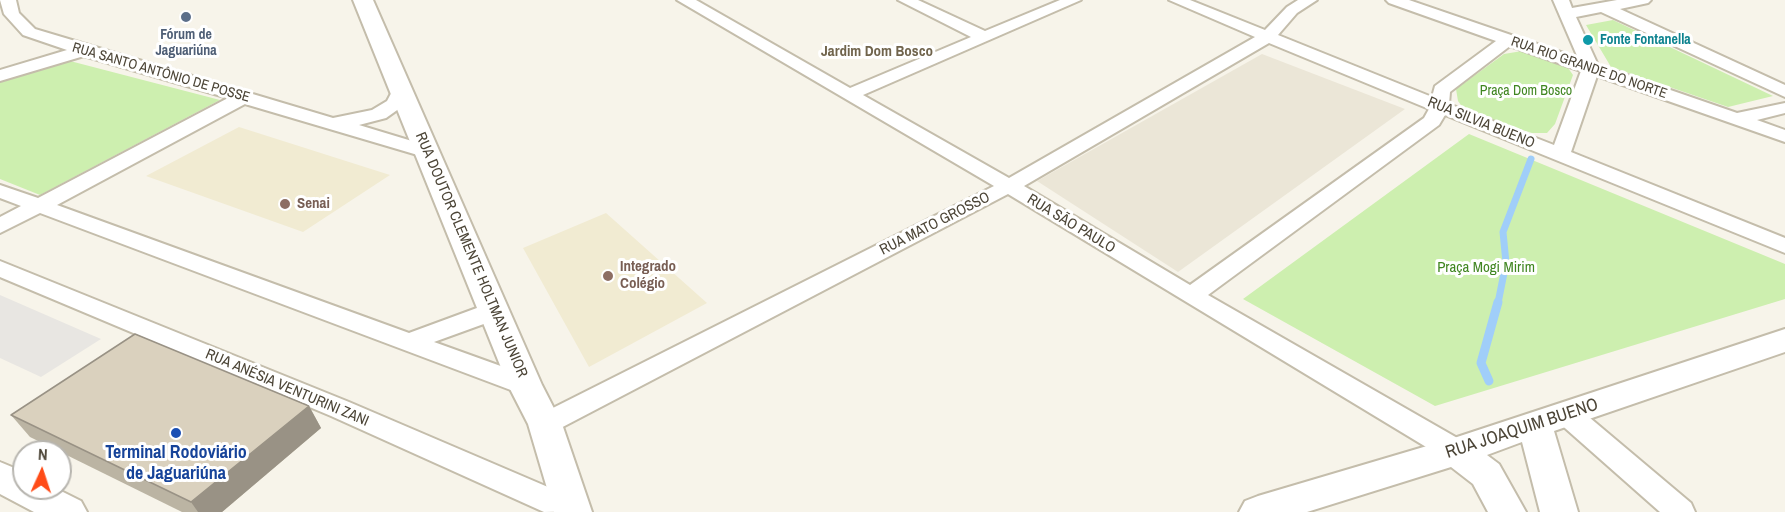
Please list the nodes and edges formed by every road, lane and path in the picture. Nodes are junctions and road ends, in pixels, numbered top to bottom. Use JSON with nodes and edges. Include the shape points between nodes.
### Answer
{"nodes":[{"id":1,"x":8,"y":0,"type":"edge"},
{"id":2,"x":363,"y":0,"type":"edge"},
{"id":3,"x":685,"y":0,"type":"edge"},
{"id":4,"x":906,"y":0,"type":"edge"},
{"id":5,"x":1074,"y":0,"type":"edge"},
{"id":6,"x":1177,"y":0,"type":"edge"},
{"id":7,"x":1308,"y":0,"type":"edge"},
{"id":8,"x":1394,"y":0,"type":"edge"},
{"id":9,"x":1643,"y":0,"type":"edge"},
{"id":10,"x":1563,"y":7,"type":"edge"},
{"id":11,"x":1603,"y":7,"type":"junction"},
{"id":12,"x":984,"y":37,"type":"junction"},
{"id":13,"x":1268,"y":37,"type":"junction"},
{"id":14,"x":1509,"y":39,"type":"junction"},
{"id":15,"x":63,"y":44,"type":"junction"},
{"id":16,"x":82,"y":51,"type":"junction"},
{"id":17,"x":0,"y":63,"type":"edge"},
{"id":18,"x":1591,"y":68,"type":"junction"},
{"id":19,"x":0,"y":76,"type":"edge"},
{"id":20,"x":402,"y":88,"type":"junction"},
{"id":21,"x":1785,"y":92,"type":"edge"},
{"id":22,"x":848,"y":95,"type":"junction"},
{"id":23,"x":244,"y":97,"type":"junction"},
{"id":24,"x":1440,"y":106,"type":"junction"},
{"id":25,"x":1785,"y":108,"type":"edge"},
{"id":26,"x":1736,"y":119,"type":"junction"},
{"id":27,"x":332,"y":122,"type":"junction"},
{"id":28,"x":1785,"y":136,"type":"edge"},
{"id":29,"x":428,"y":152,"type":"junction"},
{"id":30,"x":1560,"y":155,"type":"junction"},
{"id":31,"x":1009,"y":186,"type":"junction"},
{"id":32,"x":0,"y":191,"type":"edge"},
{"id":33,"x":39,"y":205,"type":"junction"},
{"id":34,"x":0,"y":226,"type":"edge"},
{"id":35,"x":1785,"y":246,"type":"edge"},
{"id":36,"x":0,"y":268,"type":"edge"},
{"id":37,"x":1191,"y":296,"type":"junction"},
{"id":38,"x":494,"y":311,"type":"junction"},
{"id":39,"x":1785,"y":340,"type":"edge"},
{"id":40,"x":408,"y":342,"type":"junction"},
{"id":41,"x":525,"y":385,"type":"junction"},
{"id":42,"x":1551,"y":419,"type":"junction"},
{"id":43,"x":545,"y":424,"type":"junction"},
{"id":44,"x":1456,"y":451,"type":"junction"},
{"id":45,"x":0,"y":477,"type":"edge"},
{"id":46,"x":68,"y":512,"type":"edge"},
{"id":47,"x":573,"y":512,"type":"edge"},
{"id":48,"x":1258,"y":512,"type":"edge"},
{"id":49,"x":1507,"y":512,"type":"edge"},
{"id":50,"x":1559,"y":512,"type":"edge"},
{"id":51,"x":1680,"y":512,"type":"edge"}],
"edges":[{"from":1,"to":15,"type":"street","name":"RUA SANTO ANTÔNIO DE POSSE","via":[[12,14],[29,32]]},
{"from":2,"to":20,"type":"street","name":"RUA DOUTOR CLEMENTE HOLTMAN JUNIOR"},
{"from":3,"to":22,"type":"street","name":"RUA SÃO PAULO"},
{"from":4,"to":12,"type":"street"},
{"from":5,"to":12,"type":"street"},
{"from":6,"to":13,"type":"street","name":"RUA SILVIA BUENO"},
{"from":7,"to":13,"type":"street","name":"RUA MATO GROSSO","via":[[1292,10]]},
{"from":8,"to":14,"type":"street","name":"RUA RIO GRANDE DO NORTE"},
{"from":9,"to":11,"type":"street"},
{"from":10,"to":11,"type":"street"},
{"from":10,"to":18,"type":"street"},
{"from":11,"to":21,"type":"street"},
{"from":12,"to":22,"type":"street"},
{"from":13,"to":24,"type":"street","name":"RUA SILVIA BUENO"},
{"from":13,"to":31,"type":"street","name":"RUA MATO GROSSO"},
{"from":14,"to":18,"type":"street","name":"RUA RIO GRANDE DO NORTE"},
{"from":14,"to":24,"type":"street","via":[[1441,90]]},
{"from":15,"to":16,"type":"street","name":"RUA SANTO ANTÔNIO DE POSSE"},
{"from":15,"to":17,"type":"street"},
{"from":16,"to":19,"type":"street"},
{"from":16,"to":23,"type":"street","name":"RUA SANTO ANTÔNIO DE POSSE"},
{"from":18,"to":26,"type":"street","name":"RUA RIO GRANDE DO NORTE"},
{"from":18,"to":30,"type":"street"},
{"from":20,"to":27,"type":"street","name":"RUA SANTO ANTÔNIO DE POSSE","via":[[394,104],[379,114]]},
{"from":20,"to":29,"type":"street","name":"RUA DOUTOR CLEMENTE HOLTMAN JUNIOR"},
{"from":22,"to":31,"type":"street","name":"RUA SÃO PAULO"},
{"from":23,"to":27,"type":"street","name":"RUA SANTO ANTÔNIO DE POSSE"},
{"from":23,"to":33,"type":"street"},
{"from":24,"to":30,"type":"street","name":"RUA SILVIA BUENO"},
{"from":24,"to":37,"type":"street","via":[[1432,121]]},
{"from":25,"to":26,"type":"street"},
{"from":26,"to":28,"type":"street","name":"RUA RIO GRANDE DO NORTE"},
{"from":27,"to":29,"type":"street","name":"RUA SANTO ANTÔNIO DE POSSE"},
{"from":29,"to":38,"type":"street","name":"RUA DOUTOR CLEMENTE HOLTMAN JUNIOR"},
{"from":30,"to":35,"type":"street","name":"RUA SILVIA BUENO"},
{"from":31,"to":37,"type":"street","name":"RUA SÃO PAULO"},
{"from":31,"to":43,"type":"street","name":"RUA MATO GROSSO"},
{"from":32,"to":33,"type":"street"},
{"from":33,"to":34,"type":"street"},
{"from":33,"to":40,"type":"street"},
{"from":36,"to":47,"type":"street","name":"RUA ANÉSIA VENTURINI ZANI"},
{"from":37,"to":44,"type":"street","name":"RUA SÃO PAULO"},
{"from":38,"to":40,"type":"street"},
{"from":38,"to":41,"type":"street","name":"RUA DOUTOR CLEMENTE HOLTMAN JUNIOR"},
{"from":39,"to":42,"type":"street","name":"RUA JOAQUIM BUENO"},
{"from":40,"to":41,"type":"street"},
{"from":41,"to":43,"type":"street","name":"RUA DOUTOR CLEMENTE HOLTMAN JUNIOR"},
{"from":42,"to":44,"type":"street","name":"RUA JOAQUIM BUENO"},
{"from":42,"to":50,"type":"street"},
{"from":42,"to":51,"type":"street"},
{"from":43,"to":47,"type":"street","name":"RUA DOUTOR CLEMENTE HOLTMAN JUNIOR"},
{"from":44,"to":48,"type":"street","name":"RUA JOAQUIM BUENO"},
{"from":44,"to":49,"type":"street","via":[[1486,474]]},
{"from":45,"to":46,"type":"street"}]}
